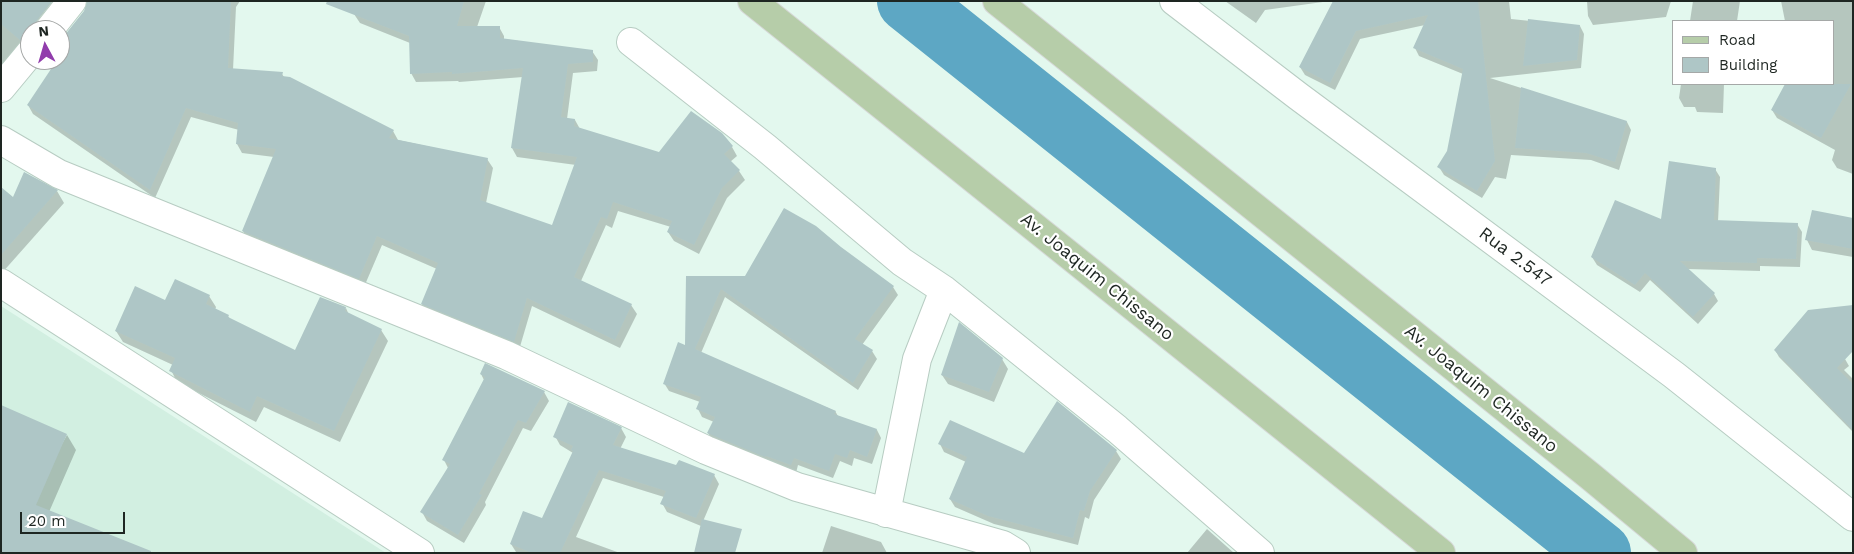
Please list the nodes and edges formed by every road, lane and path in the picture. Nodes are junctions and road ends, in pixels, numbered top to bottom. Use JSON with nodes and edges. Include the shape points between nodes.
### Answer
{"nodes":[{"id":1,"x":72,"y":1,"type":"edge"},
{"id":2,"x":752,"y":1,"type":"edge"},
{"id":3,"x":997,"y":1,"type":"edge"},
{"id":4,"x":1174,"y":1,"type":"edge"},
{"id":5,"x":57,"y":20,"type":"edge"},
{"id":6,"x":631,"y":42,"type":"dead end"},
{"id":7,"x":20,"y":65,"type":"edge"},
{"id":8,"x":1,"y":88,"type":"edge"},
{"id":9,"x":1,"y":140,"type":"edge"},
{"id":10,"x":1,"y":283,"type":"edge"},
{"id":11,"x":944,"y":290,"type":"junction"},
{"id":12,"x":886,"y":512,"type":"junction"},
{"id":13,"x":1853,"y":517,"type":"edge"},
{"id":14,"x":420,"y":553,"type":"edge"},
{"id":15,"x":1016,"y":553,"type":"edge"},
{"id":16,"x":1260,"y":553,"type":"edge"},
{"id":17,"x":1441,"y":553,"type":"edge"},
{"id":18,"x":1683,"y":553,"type":"edge"}],
"edges":[{"from":1,"to":5,"type":"street"},
{"from":2,"to":17,"type":"main road","name":"Av. Joaquim Chissano"},
{"from":3,"to":18,"type":"main road","name":"Av. Joaquim Chissano"},
{"from":4,"to":13,"type":"street","name":"Rua 2.547","via":[[1674,375]]},
{"from":6,"to":11,"type":"street","via":[[765,147],[902,262]]},
{"from":7,"to":8,"type":"street"},
{"from":9,"to":12,"type":"street","via":[[59,174],[506,355],[706,450],[797,487]]},
{"from":10,"to":14,"type":"street"},
{"from":11,"to":12,"type":"street","via":[[917,358]]},
{"from":11,"to":16,"type":"street","via":[[1117,429]]},
{"from":12,"to":15,"type":"street","via":[[1003,545]]}]}
